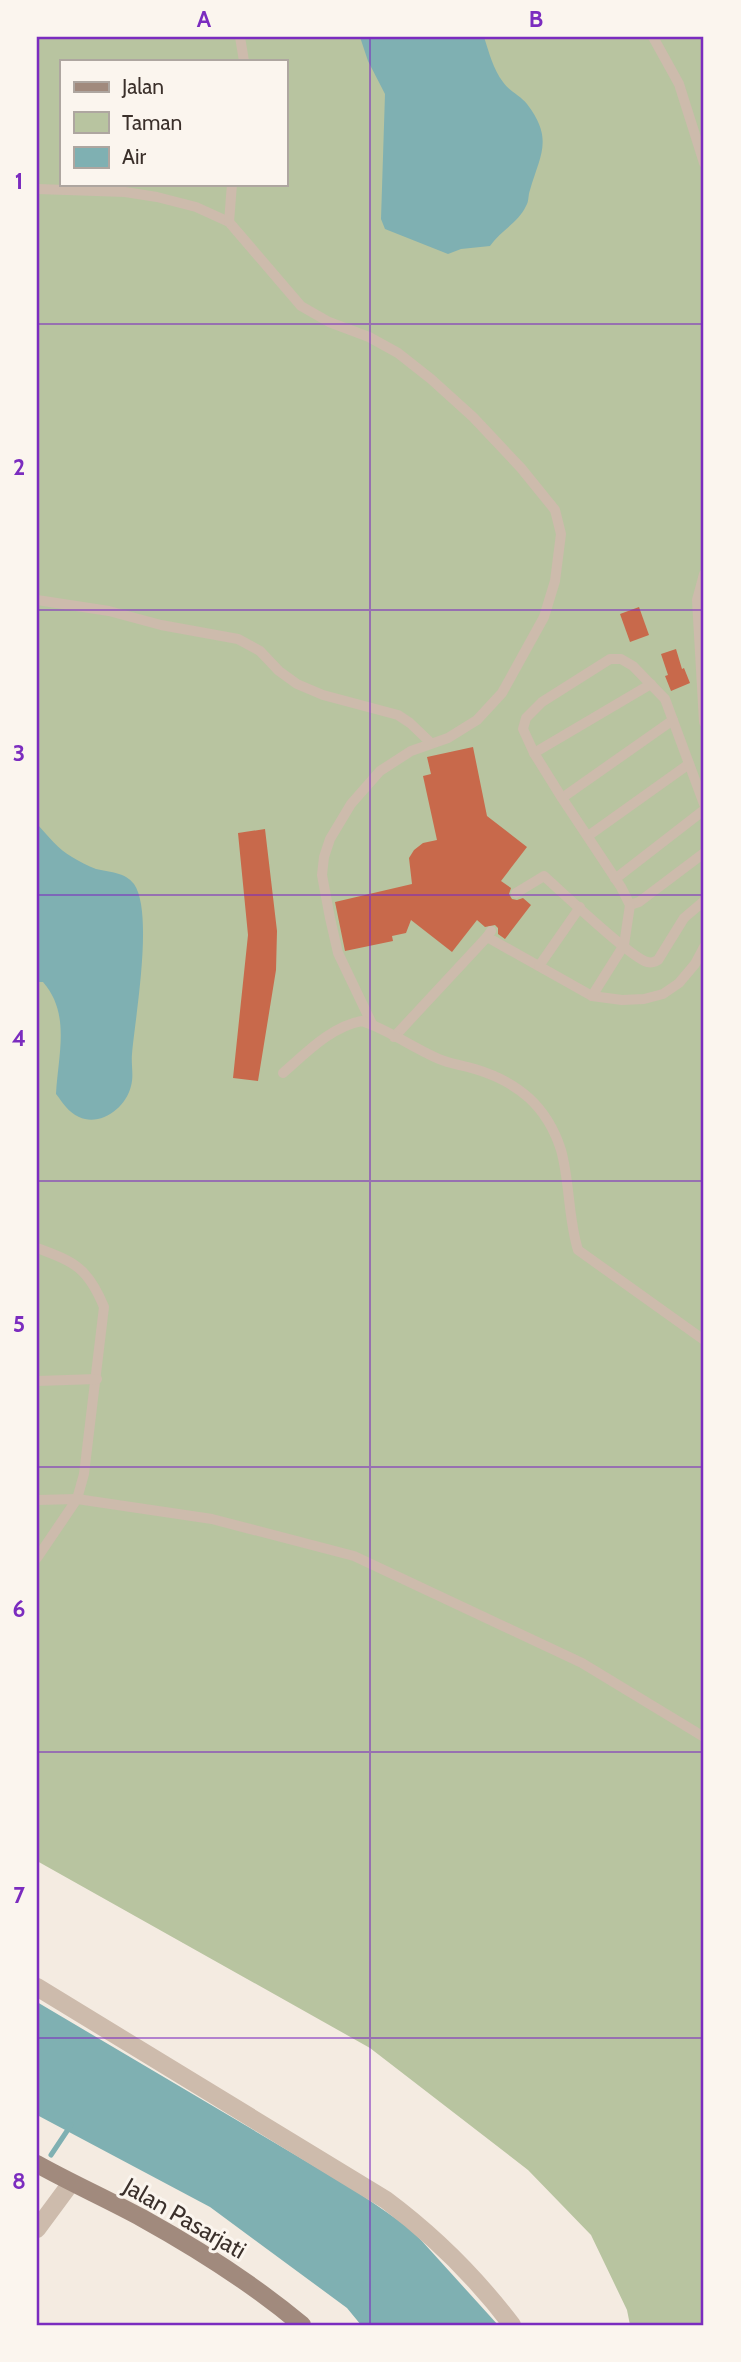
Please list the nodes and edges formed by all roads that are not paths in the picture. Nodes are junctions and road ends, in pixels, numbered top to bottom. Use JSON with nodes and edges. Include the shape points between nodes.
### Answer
{"nodes":[{"id":1,"x":240,"y":37,"type":"edge"},
{"id":2,"x":653,"y":37,"type":"edge"},
{"id":3,"x":244,"y":60,"type":"edge"},
{"id":4,"x":704,"y":163,"type":"edge"},
{"id":5,"x":232,"y":186,"type":"edge"},
{"id":6,"x":37,"y":189,"type":"edge"},
{"id":7,"x":229,"y":222,"type":"junction"},
{"id":8,"x":704,"y":574,"type":"edge"},
{"id":9,"x":701,"y":599,"type":"edge"},
{"id":10,"x":37,"y":600,"type":"edge"},
{"id":11,"x":651,"y":684,"type":"junction"},
{"id":12,"x":673,"y":720,"type":"junction"},
{"id":13,"x":704,"y":722,"type":"edge"},
{"id":14,"x":431,"y":743,"type":"junction"},
{"id":15,"x":534,"y":754,"type":"junction"},
{"id":16,"x":689,"y":764,"type":"junction"},
{"id":17,"x":562,"y":798,"type":"junction"},
{"id":18,"x":704,"y":804,"type":"edge"},
{"id":19,"x":704,"y":810,"type":"edge"},
{"id":20,"x":588,"y":836,"type":"junction"},
{"id":21,"x":704,"y":853,"type":"edge"},
{"id":22,"x":615,"y":879,"type":"junction"},
{"id":23,"x":516,"y":893,"type":"dead end"},
{"id":24,"x":704,"y":901,"type":"edge"},
{"id":25,"x":630,"y":905,"type":"junction"},
{"id":26,"x":580,"y":907,"type":"junction"},
{"id":27,"x":624,"y":945,"type":"junction"},
{"id":28,"x":704,"y":947,"type":"edge"},
{"id":29,"x":539,"y":966,"type":"junction"},
{"id":30,"x":592,"y":996,"type":"junction"},
{"id":31,"x":372,"y":1024,"type":"junction"},
{"id":32,"x":394,"y":1037,"type":"junction"},
{"id":33,"x":283,"y":1073,"type":"dead end"},
{"id":34,"x":37,"y":1248,"type":"edge"},
{"id":35,"x":704,"y":1340,"type":"edge"},
{"id":36,"x":97,"y":1379,"type":"junction"},
{"id":37,"x":37,"y":1381,"type":"edge"},
{"id":38,"x":77,"y":1499,"type":"junction"},
{"id":39,"x":37,"y":1500,"type":"edge"},
{"id":40,"x":37,"y":1558,"type":"edge"},
{"id":41,"x":704,"y":1737,"type":"edge"},
{"id":42,"x":37,"y":1987,"type":"edge"},
{"id":43,"x":37,"y":2164,"type":"edge"},
{"id":44,"x":71,"y":2183,"type":"junction"},
{"id":45,"x":37,"y":2229,"type":"edge"},
{"id":46,"x":302,"y":2325,"type":"edge"},
{"id":47,"x":512,"y":2325,"type":"edge"}],
"edges":[{"from":1,"to":3,"type":"lane"},
{"from":2,"to":4,"type":"lane","via":[[679,84]]},
{"from":5,"to":7,"type":"lane"},
{"from":6,"to":7,"type":"lane","via":[[157,197],[197,207]]},
{"from":7,"to":14,"type":"lane","via":[[301,306],[398,353],[431,379],[473,417],[555,510],[561,534],[555,581],[544,617],[502,693],[477,720]]},
{"from":8,"to":9,"type":"lane"},
{"from":9,"to":13,"type":"lane"},
{"from":10,"to":14,"type":"lane","via":[[237,639],[260,651],[297,684],[398,715]]},
{"from":11,"to":12,"type":"lane","via":[[665,699]]},
{"from":11,"to":15,"type":"lane"},
{"from":11,"to":15,"type":"lane","via":[[634,666],[610,659],[542,702],[526,718],[523,729]]},
{"from":12,"to":16,"type":"lane"},
{"from":12,"to":17,"type":"lane"},
{"from":14,"to":31,"type":"lane","via":[[380,771],[341,819],[324,857],[323,884],[338,953]]},
{"from":15,"to":17,"type":"lane"},
{"from":16,"to":18,"type":"lane"},
{"from":16,"to":20,"type":"lane"},
{"from":17,"to":20,"type":"lane"},
{"from":19,"to":22,"type":"lane"},
{"from":20,"to":22,"type":"lane"},
{"from":21,"to":25,"type":"lane"},
{"from":22,"to":25,"type":"lane"},
{"from":23,"to":26,"type":"lane","via":[[544,876]]},
{"from":24,"to":27,"type":"lane","via":[[684,918],[658,960],[646,961]]},
{"from":25,"to":27,"type":"lane"},
{"from":26,"to":27,"type":"lane"},
{"from":26,"to":29,"type":"lane"},
{"from":27,"to":30,"type":"lane"},
{"from":28,"to":30,"type":"lane","via":[[679,983],[663,994],[644,999]]},
{"from":29,"to":30,"type":"lane"},
{"from":29,"to":32,"type":"lane","via":[[489,934]]},
{"from":31,"to":32,"type":"lane"},
{"from":31,"to":33,"type":"lane","via":[[353,1023],[324,1039]]},
{"from":32,"to":35,"type":"lane","via":[[441,1060],[509,1083],[531,1098],[548,1119],[561,1151],[579,1250]]},
{"from":34,"to":36,"type":"lane","via":[[73,1262],[94,1284],[104,1307]]},
{"from":36,"to":37,"type":"lane"},
{"from":36,"to":38,"type":"lane"},
{"from":38,"to":39,"type":"lane"},
{"from":38,"to":40,"type":"lane"},
{"from":38,"to":41,"type":"lane","via":[[212,1519],[354,1556],[582,1663]]},
{"from":42,"to":47,"type":"street","via":[[386,2200],[477,2283]]},
{"from":43,"to":44,"type":"main road","name":"Jalan Pasarjati"},
{"from":44,"to":45,"type":"street"},
{"from":44,"to":46,"type":"main road","name":"Jalan Pasarjati","via":[[201,2253]]}]}
